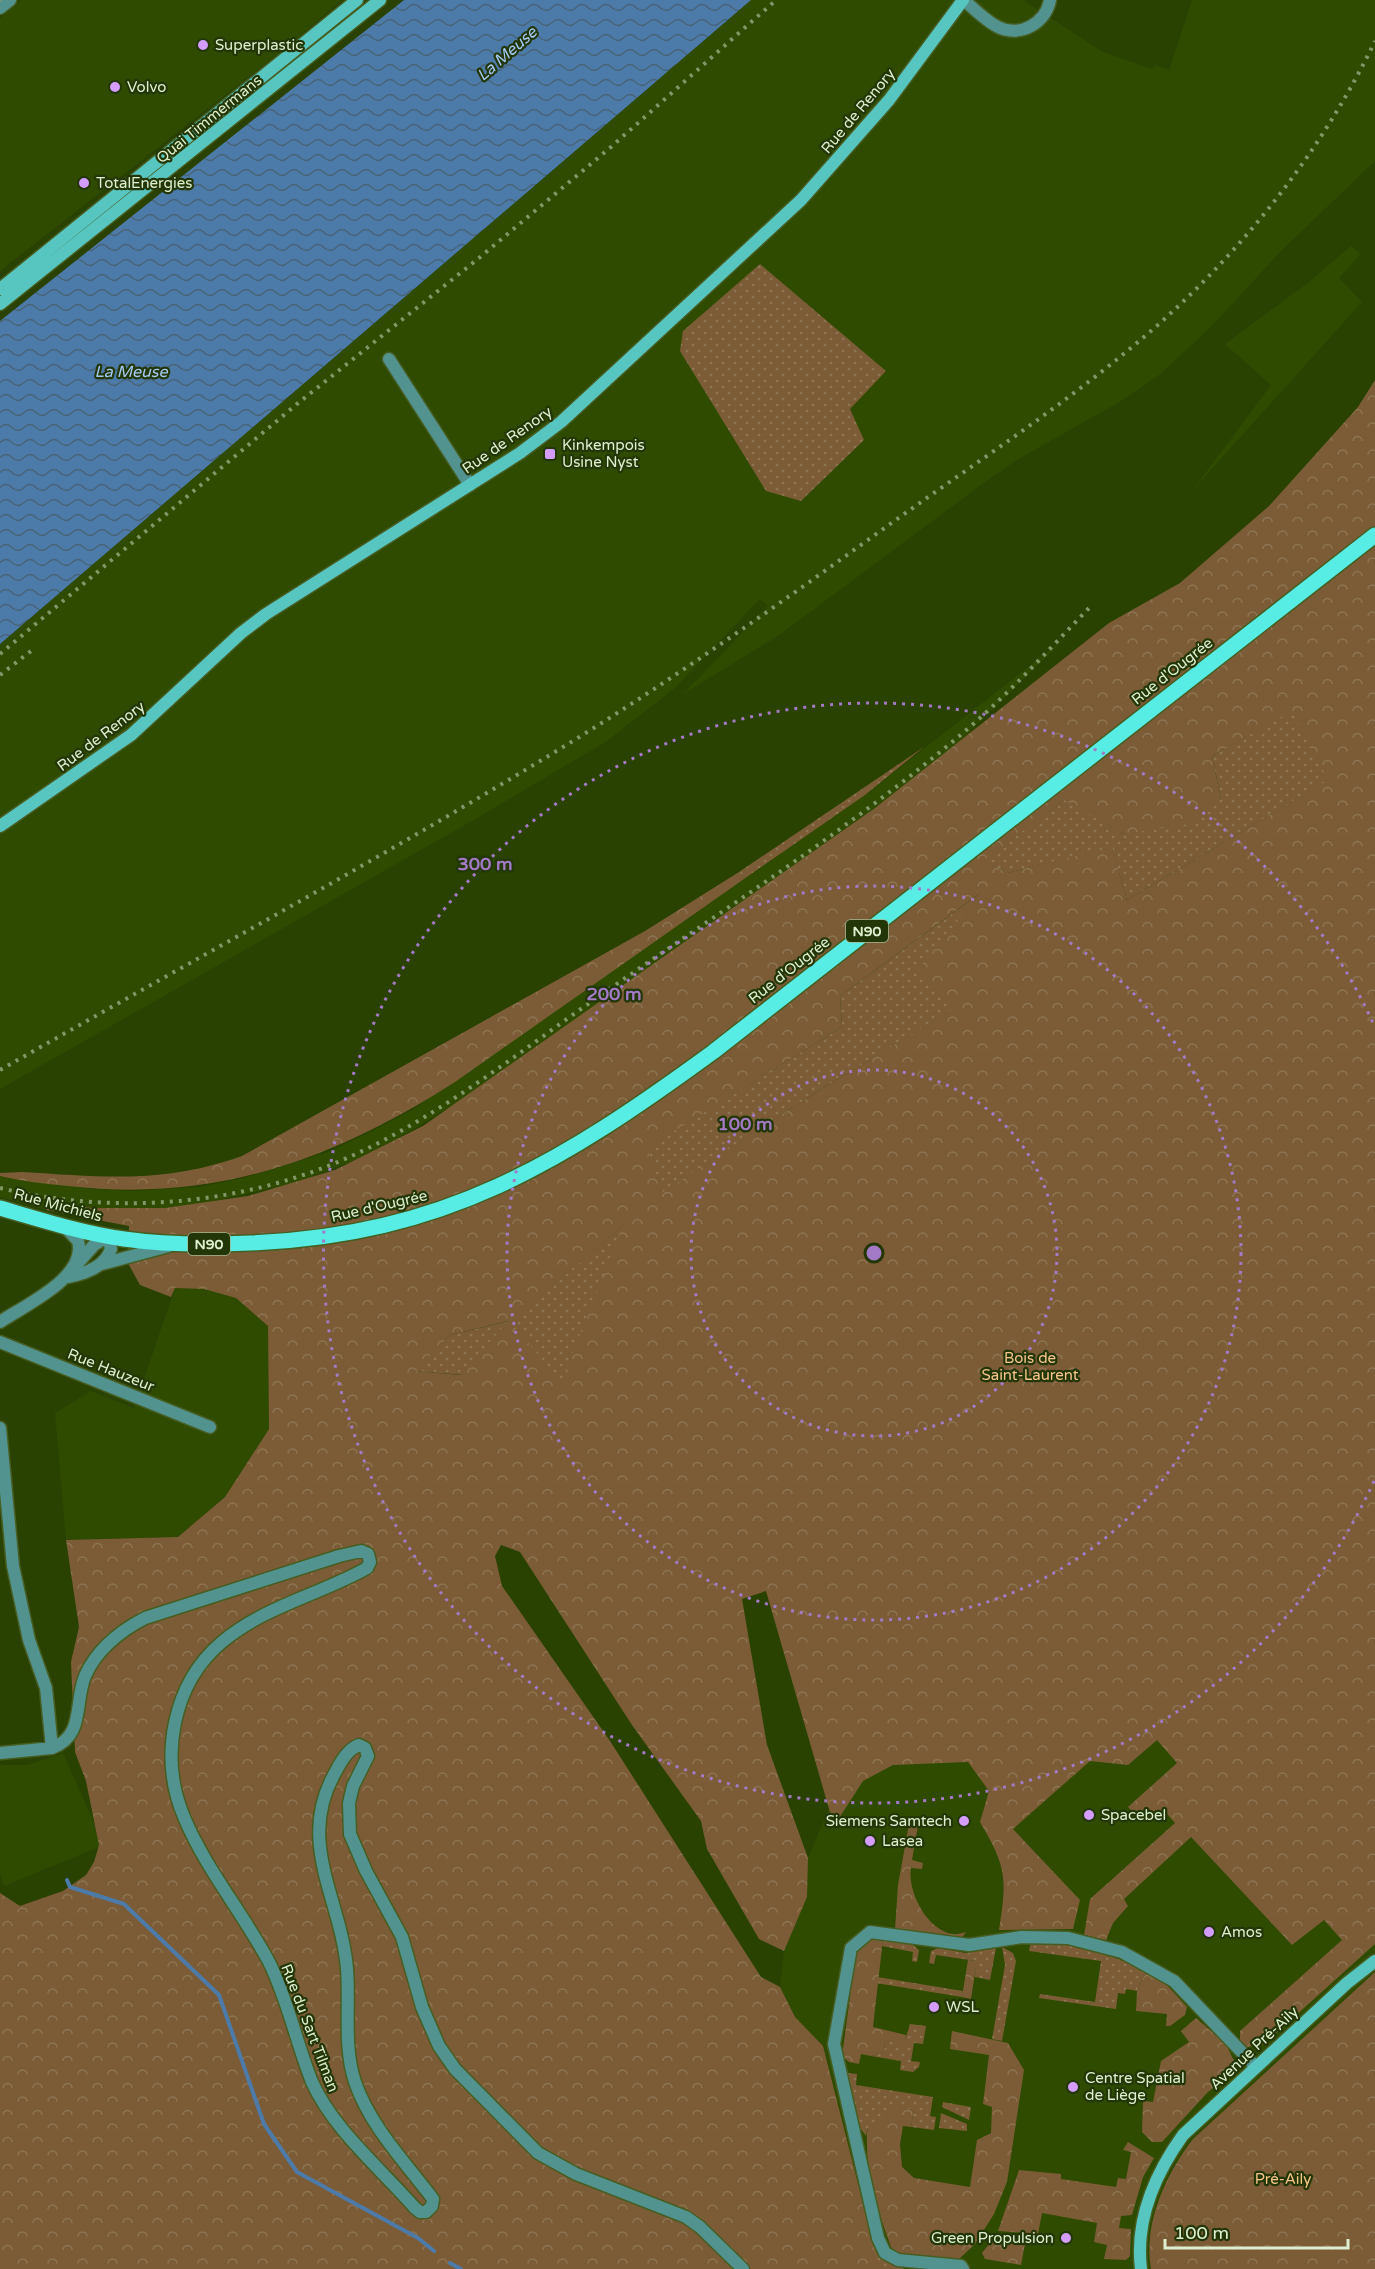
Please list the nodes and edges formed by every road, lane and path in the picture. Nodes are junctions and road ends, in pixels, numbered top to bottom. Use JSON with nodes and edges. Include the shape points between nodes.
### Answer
{"nodes":[{"id":1,"x":10,"y":0,"type":"edge"},
{"id":2,"x":357,"y":0,"type":"edge"},
{"id":3,"x":380,"y":0,"type":"edge"},
{"id":4,"x":964,"y":0,"type":"edge"},
{"id":5,"x":1050,"y":0,"type":"edge"},
{"id":6,"x":0,"y":8,"type":"edge"},
{"id":7,"x":0,"y":289,"type":"edge"},
{"id":8,"x":0,"y":304,"type":"edge"},
{"id":9,"x":389,"y":359,"type":"dead end"},
{"id":10,"x":470,"y":485,"type":"junction"},
{"id":11,"x":1375,"y":535,"type":"edge"},
{"id":12,"x":0,"y":826,"type":"edge"},
{"id":13,"x":0,"y":1208,"type":"edge"},
{"id":14,"x":64,"y":1226,"type":"junction"},
{"id":15,"x":108,"y":1236,"type":"junction"},
{"id":16,"x":177,"y":1244,"type":"junction"},
{"id":17,"x":78,"y":1262,"type":"junction"},
{"id":18,"x":96,"y":1267,"type":"junction"},
{"id":19,"x":68,"y":1277,"type":"junction"},
{"id":20,"x":0,"y":1322,"type":"edge"},
{"id":21,"x":0,"y":1342,"type":"edge"},
{"id":22,"x":210,"y":1427,"type":"dead end"},
{"id":23,"x":0,"y":1428,"type":"edge"},
{"id":24,"x":52,"y":1748,"type":"junction"},
{"id":25,"x":0,"y":1753,"type":"edge"},
{"id":26,"x":1375,"y":1961,"type":"edge"},
{"id":27,"x":1256,"y":2066,"type":"junction"},
{"id":28,"x":743,"y":2269,"type":"edge"},
{"id":29,"x":963,"y":2269,"type":"edge"},
{"id":30,"x":1141,"y":2269,"type":"edge"}],
"edges":[{"from":1,"to":6,"type":"street"},
{"from":2,"to":7,"type":"street","name":"Quai Timmermans"},
{"from":3,"to":8,"type":"street","name":"Quai Timmermans"},
{"from":4,"to":5,"type":"street","via":[[998,27],[1011,30],[1033,25]]},
{"from":4,"to":10,"type":"street","name":"Rue de Renory","via":[[889,99],[791,211],[561,422]]},
{"from":9,"to":10,"type":"street"},
{"from":10,"to":12,"type":"street","name":"Rue de Renory","via":[[251,625],[131,735]]},
{"from":11,"to":16,"type":"main road","name":"Rue d'Ougrée","number":"N90","via":[[713,1052],[584,1142],[488,1192],[373,1229],[311,1240]]},
{"from":13,"to":14,"type":"main road","name":"Rue Michiels","number":"N90"},
{"from":14,"to":15,"type":"main road","name":"Rue Michiels","number":"N90"},
{"from":14,"to":17,"type":"street","via":[[78,1241]]},
{"from":15,"to":16,"type":"main road","name":"Rue d'Ougrée","number":"N90"},
{"from":15,"to":17,"type":"street","name":"Rue d'Ougrée"},
{"from":15,"to":18,"type":"street","via":[[109,1255]]},
{"from":16,"to":18,"type":"street","name":"Rue d'Ougrée"},
{"from":17,"to":19,"type":"street","name":"Rue d'Ougrée"},
{"from":18,"to":19,"type":"street","name":"Rue d'Ougrée"},
{"from":19,"to":20,"type":"street","name":"Rue d'Ougrée"},
{"from":21,"to":22,"type":"street","name":"Rue Hauzeur"},
{"from":23,"to":24,"type":"street","via":[[13,1566],[29,1640],[46,1688]]},
{"from":24,"to":25,"type":"street"},
{"from":24,"to":28,"type":"street","name":"Rue du Sart Tilman","via":[[73,1733],[82,1684],[98,1654],[128,1627],[145,1618],[339,1556],[361,1551],[368,1554],[367,1568],[268,1612],[220,1644],[184,1692],[172,1745],[175,1785],[183,1816],[270,1965],[320,2098],[415,2208],[426,2212],[432,2199],[369,2112],[354,2081],[347,1969],[322,1869],[318,1839],[323,1796],[339,1765],[359,1745],[368,1756],[349,1803],[352,1840],[395,1920],[430,2027],[455,2068],[538,2153],[576,2174],[686,2217]]},
{"from":26,"to":27,"type":"street","name":"Avenue Pré-Aily"},
{"from":27,"to":29,"type":"street","via":[[1174,1981],[1122,1952],[1068,1938],[1022,1937],[969,1945],[870,1932],[851,1948],[834,2044],[878,2238],[885,2253],[898,2260]]},
{"from":27,"to":30,"type":"street","name":"Avenue Pré-Aily","via":[[1183,2135],[1166,2158],[1148,2198],[1140,2239]]}]}
